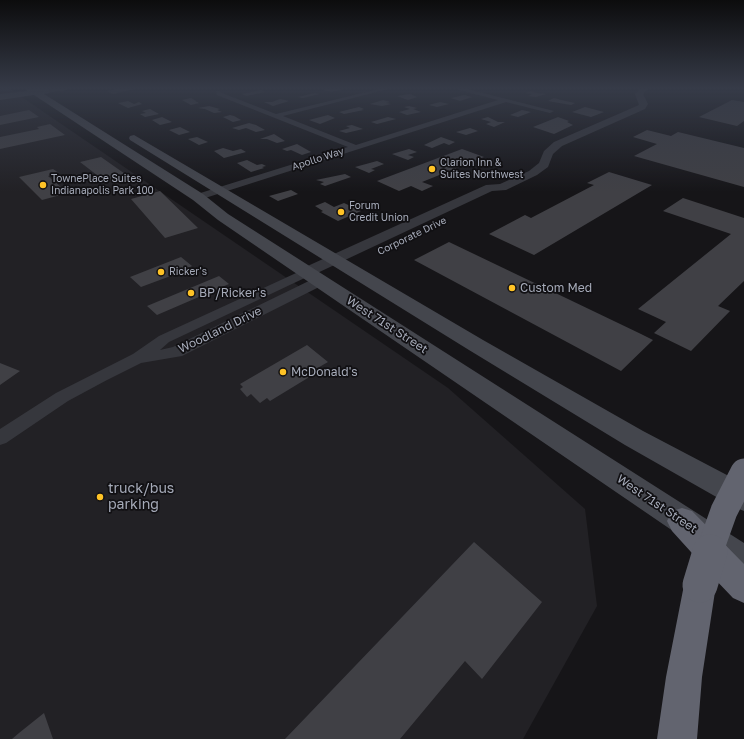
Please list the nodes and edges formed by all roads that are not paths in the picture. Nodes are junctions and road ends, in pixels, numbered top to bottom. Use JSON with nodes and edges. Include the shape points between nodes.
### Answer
{"nodes":[{"id":1,"x":84,"y":123,"type":"edge"},
{"id":2,"x":294,"y":123,"type":"edge"},
{"id":3,"x":432,"y":123,"type":"edge"},
{"id":4,"x":606,"y":123,"type":"edge"},
{"id":5,"x":122,"y":131,"type":"dead end"},
{"id":6,"x":110,"y":140,"type":"junction"},
{"id":7,"x":355,"y":148,"type":"junction"},
{"id":8,"x":141,"y":160,"type":"junction"},
{"id":9,"x":185,"y":170,"type":"junction"},
{"id":10,"x":220,"y":190,"type":"junction"},
{"id":11,"x":198,"y":197,"type":"junction"},
{"id":12,"x":214,"y":208,"type":"junction"},
{"id":13,"x":327,"y":268,"type":"junction"},
{"id":14,"x":0,"y":438,"type":"edge"},
{"id":15,"x":744,"y":472,"type":"edge"},
{"id":16,"x":744,"y":498,"type":"edge"},
{"id":17,"x":682,"y":521,"type":"junction"},
{"id":18,"x":744,"y":561,"type":"edge"},
{"id":19,"x":744,"y":587,"type":"edge"},
{"id":20,"x":677,"y":739,"type":"edge"}],
"edges":[{"from":1,"to":6,"type":"main road","name":"West 71st Street"},
{"from":2,"to":7,"type":"street"},
{"from":3,"to":7,"type":"street","name":"Apollo Way"},
{"from":4,"to":13,"type":"street","name":"Corporate Drive","via":[[561,142],[551,150],[539,170],[502,187],[465,210]]},
{"from":5,"to":9,"type":"main road","name":"West 71st Street"},
{"from":6,"to":8,"type":"main road","name":"West 71st Street"},
{"from":6,"to":9,"type":"main road","via":[[123,141],[148,157]]},
{"from":7,"to":10,"type":"street","name":"Apollo Way"},
{"from":8,"to":10,"type":"main road","via":[[172,171],[204,188]]},
{"from":8,"to":11,"type":"main road","name":"West 71st Street"},
{"from":9,"to":10,"type":"main road","name":"West 71st Street"},
{"from":10,"to":11,"type":"street","name":"Apollo Way"},
{"from":10,"to":13,"type":"main road","name":"West 71st Street"},
{"from":11,"to":12,"type":"main road","name":"West 71st Street"},
{"from":12,"to":13,"type":"main road","name":"West 71st Street","via":[[223,216]]},
{"from":12,"to":13,"type":"main road","via":[[233,212],[256,222]]},
{"from":13,"to":14,"type":"street","name":"Woodland Drive","via":[[177,352],[139,358],[101,376],[62,397]]},
{"from":13,"to":16,"type":"main road","name":"West 71st Street"},
{"from":13,"to":17,"type":"main road","name":"West 71st Street","via":[[533,420]]},
{"from":15,"to":20,"type":"highway","bridge":true,"via":[[724,511],[700,585],[684,677]]},
{"from":17,"to":18,"type":"main road","name":"West 71st Street"},
{"from":17,"to":19,"type":"highway"}]}
